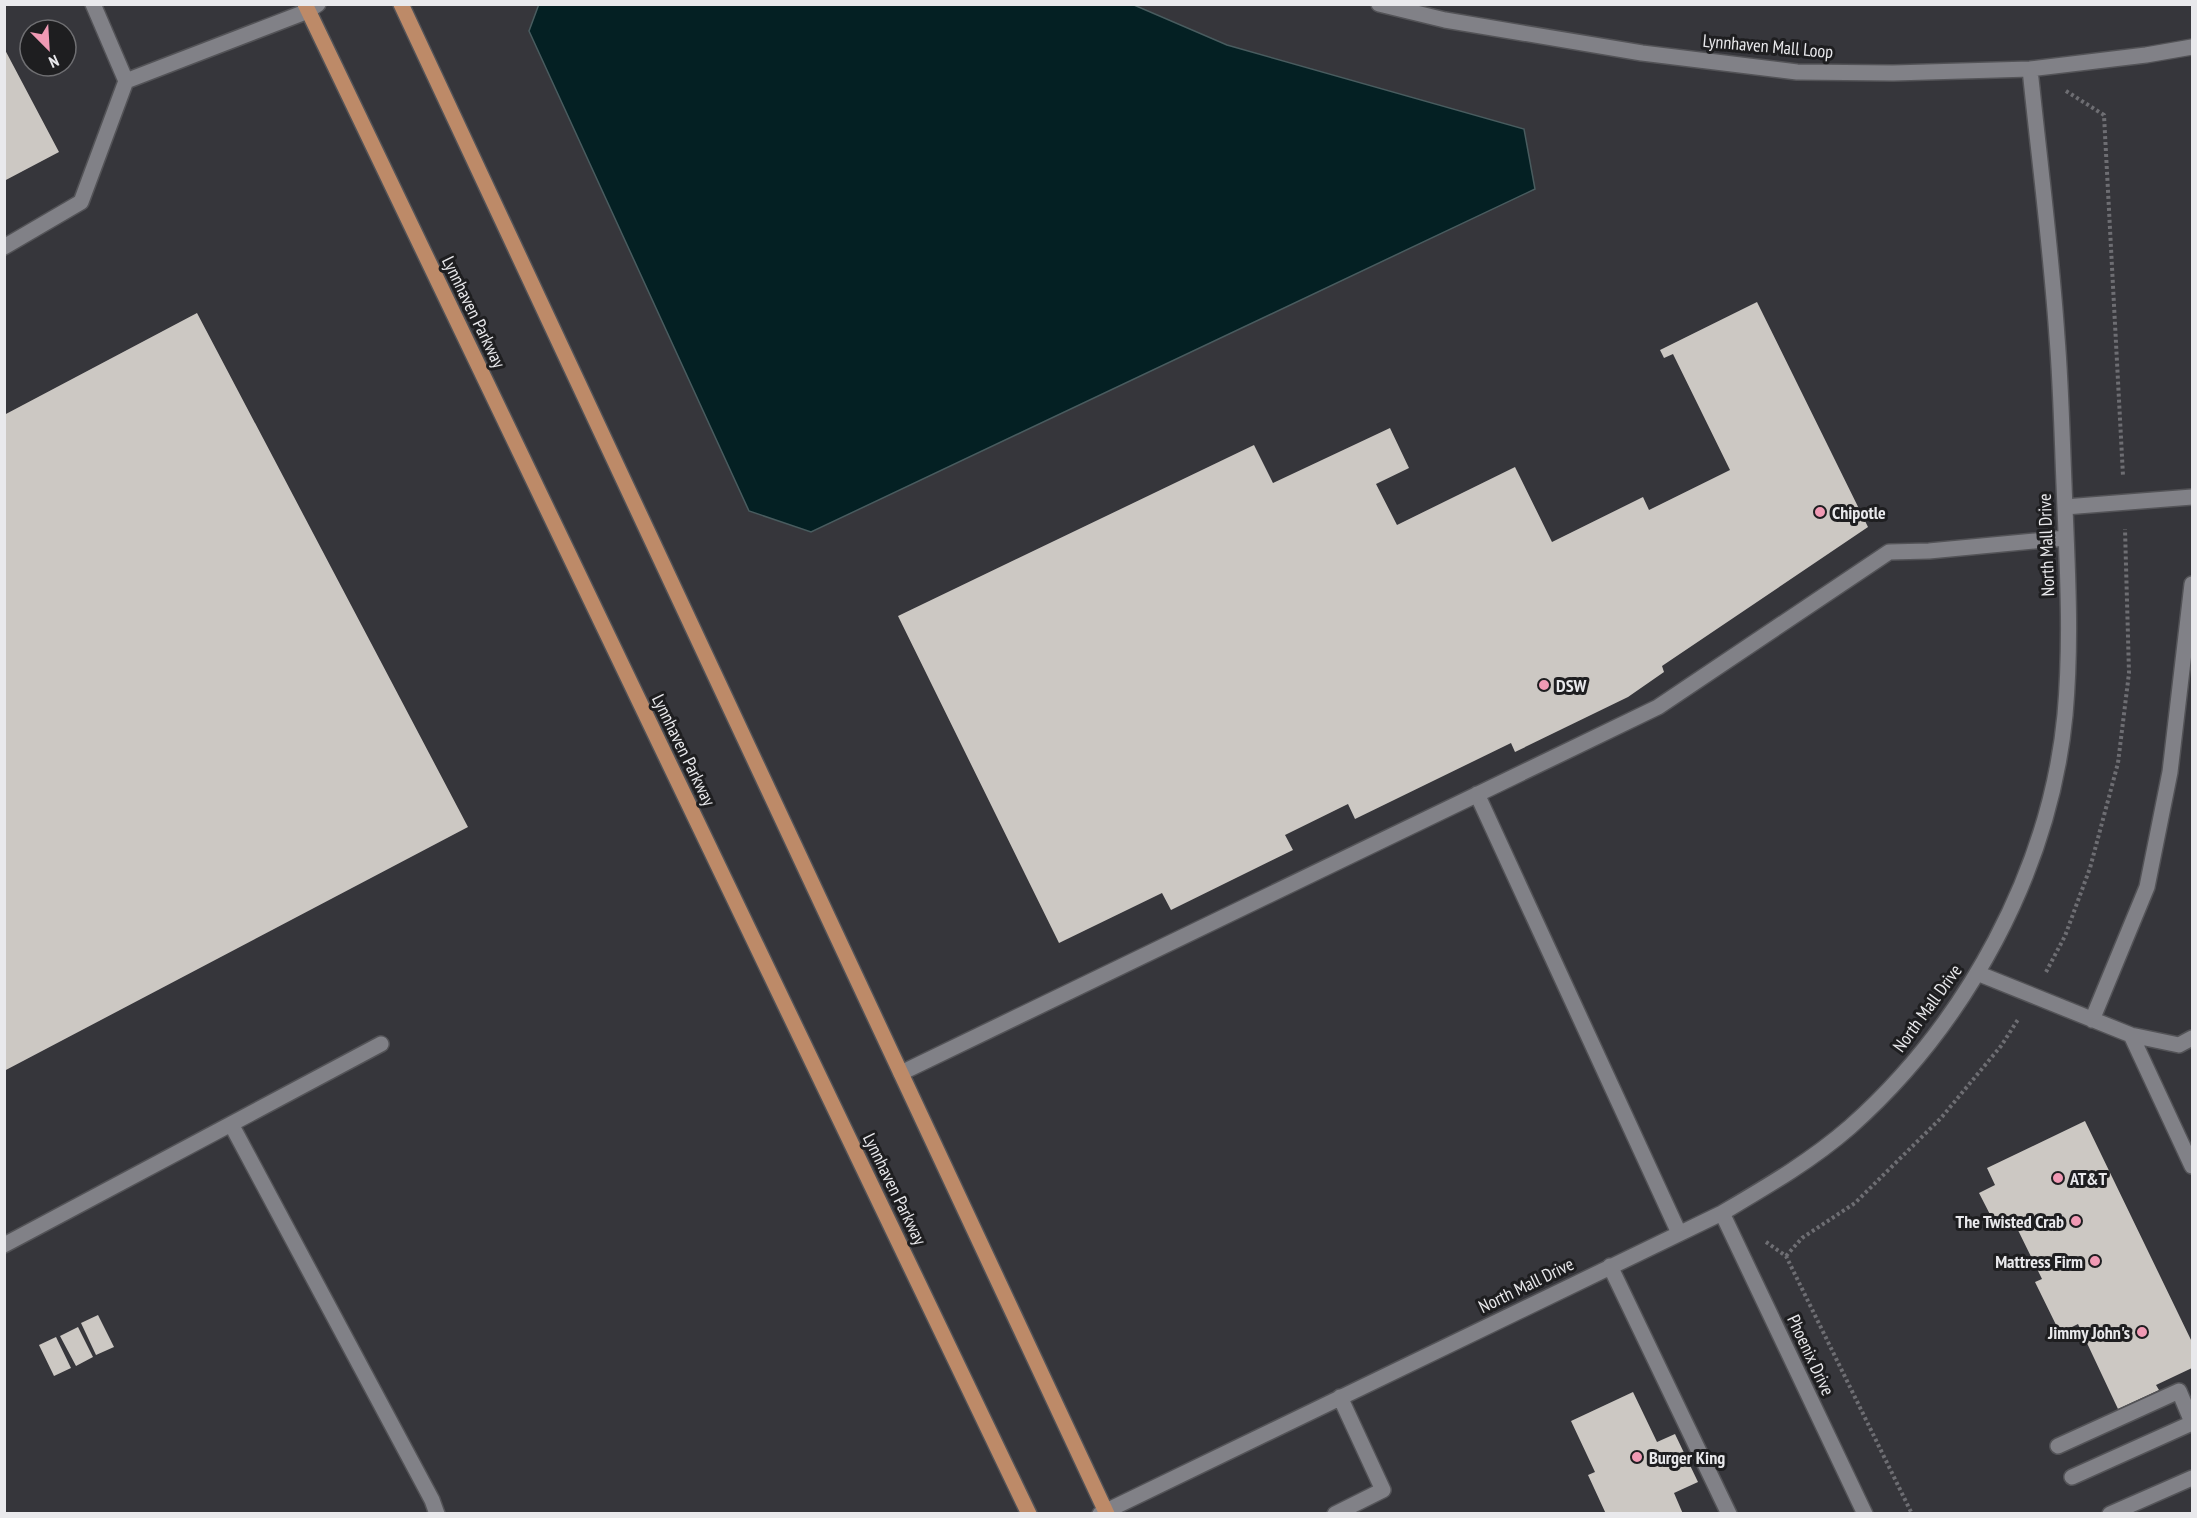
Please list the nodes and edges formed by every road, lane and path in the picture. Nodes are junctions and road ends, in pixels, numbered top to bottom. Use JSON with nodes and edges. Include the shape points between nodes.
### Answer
{"nodes":[{"id":1,"x":93,"y":4,"type":"edge"},
{"id":2,"x":401,"y":4,"type":"edge"},
{"id":3,"x":1379,"y":4,"type":"edge"},
{"id":4,"x":310,"y":7,"type":"edge"},
{"id":5,"x":1446,"y":12,"type":"edge"},
{"id":6,"x":2193,"y":47,"type":"edge"},
{"id":7,"x":2030,"y":69,"type":"junction"},
{"id":8,"x":126,"y":81,"type":"junction"},
{"id":9,"x":4,"y":247,"type":"edge"},
{"id":10,"x":2193,"y":497,"type":"edge"},
{"id":11,"x":2065,"y":507,"type":"junction"},
{"id":12,"x":2066,"y":538,"type":"junction"},
{"id":13,"x":2193,"y":584,"type":"edge"},
{"id":14,"x":1477,"y":794,"type":"junction"},
{"id":15,"x":1977,"y":973,"type":"junction"},
{"id":16,"x":2092,"y":1020,"type":"junction"},
{"id":17,"x":2131,"y":1035,"type":"junction"},
{"id":18,"x":2193,"y":1038,"type":"edge"},
{"id":19,"x":381,"y":1044,"type":"dead end"},
{"id":20,"x":901,"y":1073,"type":"junction"},
{"id":21,"x":231,"y":1124,"type":"junction"},
{"id":22,"x":2193,"y":1166,"type":"edge"},
{"id":23,"x":1722,"y":1213,"type":"junction"},
{"id":24,"x":1679,"y":1233,"type":"junction"},
{"id":25,"x":1759,"y":1237,"type":"dead end"},
{"id":26,"x":4,"y":1245,"type":"edge"},
{"id":27,"x":1610,"y":1266,"type":"junction"},
{"id":28,"x":1340,"y":1398,"type":"junction"},
{"id":29,"x":2193,"y":1422,"type":"edge"},
{"id":30,"x":2058,"y":1446,"type":"dead end"},
{"id":31,"x":2072,"y":1477,"type":"dead end"},
{"id":32,"x":2193,"y":1478,"type":"edge"},
{"id":33,"x":1104,"y":1513,"type":"edge"},
{"id":34,"x":437,"y":1514,"type":"edge"},
{"id":35,"x":1029,"y":1514,"type":"edge"},
{"id":36,"x":1335,"y":1514,"type":"edge"},
{"id":37,"x":1729,"y":1514,"type":"edge"},
{"id":38,"x":1865,"y":1514,"type":"edge"},
{"id":39,"x":1912,"y":1514,"type":"edge"},
{"id":40,"x":2110,"y":1514,"type":"edge"}],
"edges":[{"from":1,"to":8,"type":"street"},
{"from":2,"to":20,"type":"main road"},
{"from":3,"to":5,"type":"street","name":"Lynnhaven Mall Loop"},
{"from":4,"to":8,"type":"street"},
{"from":4,"to":35,"type":"main road","name":"Lynnhaven Parkway"},
{"from":5,"to":7,"type":"street","name":"Lynnhaven Mall Loop","via":[[1642,53],[1797,72]]},
{"from":6,"to":7,"type":"street","name":"Lynnhaven Mall Loop"},
{"from":7,"to":11,"type":"street","name":"North Mall Drive","via":[[2058,338]]},
{"from":8,"to":9,"type":"street","via":[[81,202]]},
{"from":10,"to":11,"type":"street"},
{"from":11,"to":12,"type":"street","name":"North Mall Drive"},
{"from":12,"to":14,"type":"street","via":[[1889,552],[1659,707]]},
{"from":12,"to":15,"type":"street","name":"North Mall Drive","via":[[2070,645],[2064,719],[2051,792],[2025,874]]},
{"from":13,"to":16,"type":"street","via":[[2170,771],[2147,887]]},
{"from":14,"to":20,"type":"street"},
{"from":14,"to":24,"type":"street"},
{"from":15,"to":16,"type":"street"},
{"from":15,"to":23,"type":"street","name":"North Mall Drive","via":[[1938,1031],[1891,1087],[1848,1128],[1790,1173]]},
{"from":16,"to":17,"type":"street"},
{"from":17,"to":18,"type":"street","via":[[2179,1045]]},
{"from":17,"to":22,"type":"street"},
{"from":19,"to":21,"type":"street"},
{"from":20,"to":33,"type":"main road"},
{"from":21,"to":26,"type":"street"},
{"from":21,"to":34,"type":"street"},
{"from":23,"to":24,"type":"street","name":"North Mall Drive"},
{"from":23,"to":38,"type":"street","name":"Phoenix Drive"},
{"from":24,"to":27,"type":"street","name":"North Mall Drive"},
{"from":25,"to":39,"type":"path","via":[[1786,1256]]},
{"from":27,"to":28,"type":"street","name":"North Mall Drive"},
{"from":27,"to":37,"type":"street"},
{"from":28,"to":33,"type":"street","name":"North Mall Drive"},
{"from":28,"to":36,"type":"street","via":[[1383,1490]]},
{"from":29,"to":30,"type":"street","via":[[2179,1391]]},
{"from":29,"to":31,"type":"street"},
{"from":32,"to":40,"type":"street"}]}
